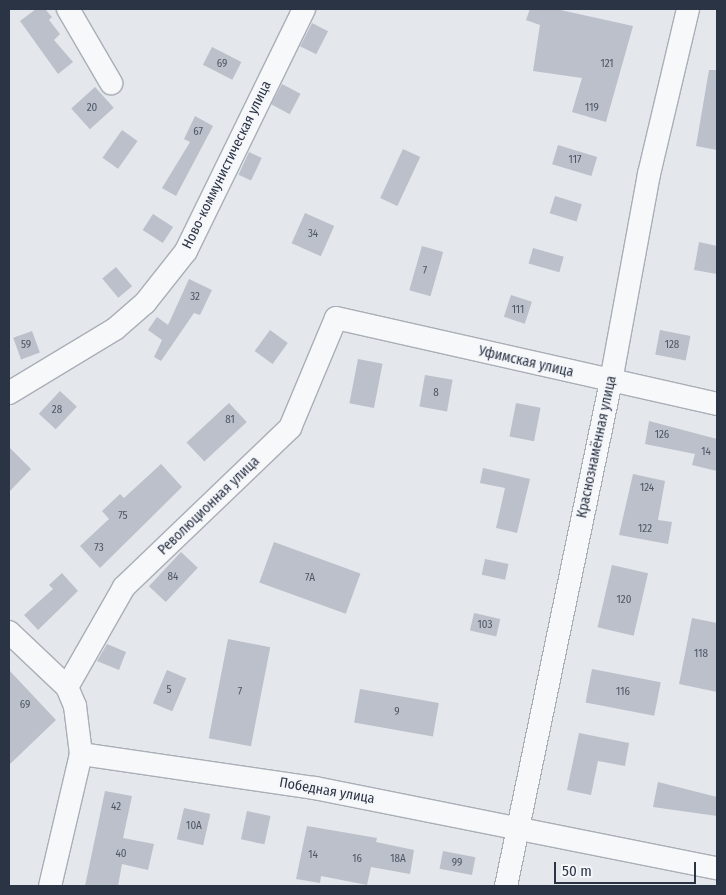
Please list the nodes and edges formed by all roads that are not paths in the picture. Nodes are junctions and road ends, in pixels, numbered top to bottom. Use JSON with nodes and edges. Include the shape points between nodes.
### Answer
{"nodes":[{"id":1,"x":68,"y":9,"type":"edge"},
{"id":2,"x":304,"y":9,"type":"edge"},
{"id":3,"x":688,"y":9,"type":"edge"},
{"id":4,"x":111,"y":83,"type":"dead end"},
{"id":5,"x":336,"y":318,"type":"joint"},
{"id":6,"x":611,"y":381,"type":"junction"},
{"id":7,"x":9,"y":393,"type":"edge"},
{"id":8,"x":717,"y":404,"type":"edge"},
{"id":9,"x":9,"y":632,"type":"edge"},
{"id":10,"x":67,"y":687,"type":"junction"},
{"id":11,"x":81,"y":754,"type":"junction"},
{"id":12,"x":517,"y":827,"type":"junction"},
{"id":13,"x":717,"y":868,"type":"edge"},
{"id":14,"x":50,"y":886,"type":"edge"},
{"id":15,"x":506,"y":886,"type":"edge"}],
"edges":[{"from":1,"to":4,"type":"street"},
{"from":2,"to":7,"type":"street","name":"Ново-коммунистическая улица","via":[[186,251],[145,303],[115,329]]},
{"from":3,"to":6,"type":"street","name":"Краснознамённая улица","via":[[649,174]]},
{"from":5,"to":6,"type":"street","name":"Уфимская улица"},
{"from":5,"to":10,"type":"street","name":"Революционная улица","via":[[290,428],[124,587]]},
{"from":6,"to":8,"type":"street","name":"Уфимская улица"},
{"from":6,"to":12,"type":"street","name":"Краснознамённая улица"},
{"from":9,"to":10,"type":"street"},
{"from":10,"to":11,"type":"street"},
{"from":11,"to":12,"type":"street","name":"Победная улица","via":[[315,788]]},
{"from":11,"to":14,"type":"street"},
{"from":12,"to":13,"type":"street","name":"Победная улица"},
{"from":12,"to":15,"type":"street","name":"Краснознамённая улица"}]}
